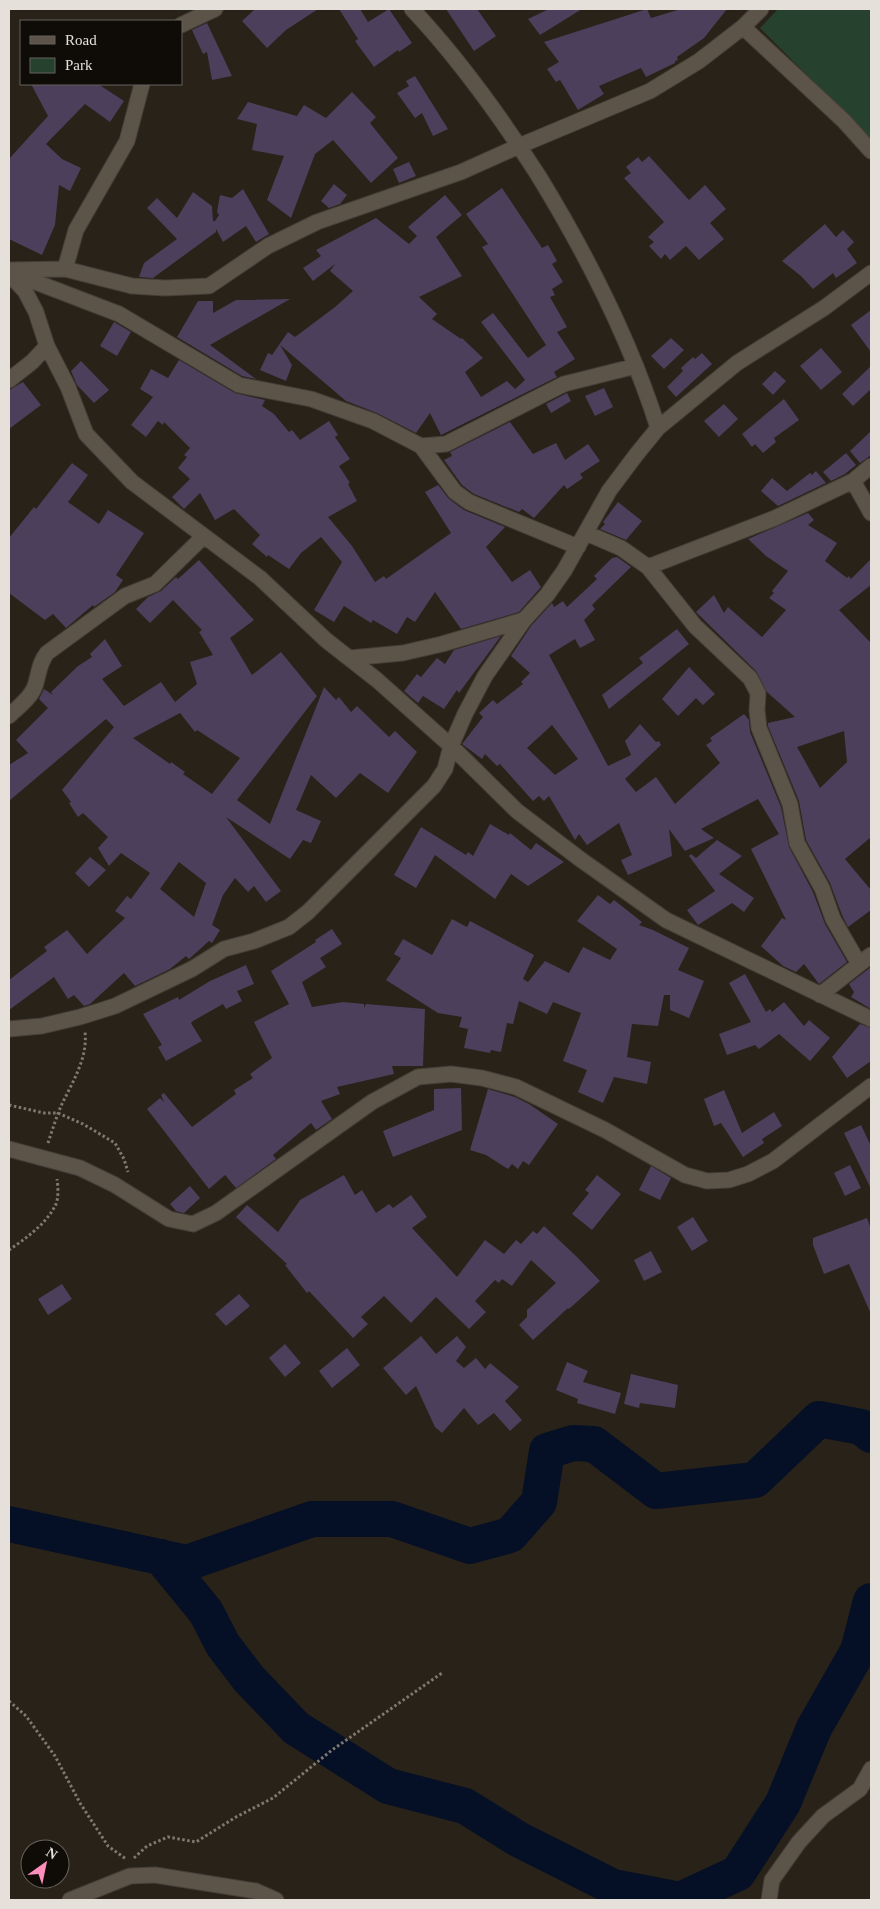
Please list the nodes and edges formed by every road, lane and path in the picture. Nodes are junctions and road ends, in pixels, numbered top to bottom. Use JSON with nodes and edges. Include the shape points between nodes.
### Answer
{"nodes":[{"id":1,"x":215,"y":9,"type":"edge"},
{"id":2,"x":412,"y":9,"type":"edge"},
{"id":3,"x":761,"y":9,"type":"edge"},
{"id":4,"x":182,"y":25,"type":"edge"},
{"id":5,"x":743,"y":27,"type":"junction"},
{"id":6,"x":142,"y":85,"type":"edge"},
{"id":7,"x":519,"y":146,"type":"junction"},
{"id":8,"x":871,"y":151,"type":"edge"},
{"id":9,"x":65,"y":269,"type":"junction"},
{"id":10,"x":9,"y":272,"type":"edge"},
{"id":11,"x":871,"y":273,"type":"edge"},
{"id":12,"x":46,"y":346,"type":"junction"},
{"id":13,"x":636,"y":366,"type":"junction"},
{"id":14,"x":9,"y":380,"type":"edge"},
{"id":15,"x":658,"y":428,"type":"junction"},
{"id":16,"x":421,"y":446,"type":"junction"},
{"id":17,"x":871,"y":466,"type":"edge"},
{"id":18,"x":853,"y":481,"type":"junction"},
{"id":19,"x":871,"y":513,"type":"edge"},
{"id":20,"x":586,"y":533,"type":"junction"},
{"id":21,"x":204,"y":536,"type":"junction"},
{"id":22,"x":578,"y":547,"type":"junction"},
{"id":23,"x":648,"y":567,"type":"junction"},
{"id":24,"x":524,"y":620,"type":"junction"},
{"id":25,"x":350,"y":658,"type":"junction"},
{"id":26,"x":9,"y":716,"type":"edge"},
{"id":27,"x":451,"y":746,"type":"junction"},
{"id":28,"x":871,"y":955,"type":"edge"},
{"id":29,"x":859,"y":964,"type":"junction"},
{"id":30,"x":820,"y":995,"type":"junction"},
{"id":31,"x":83,"y":1016,"type":"junction"},
{"id":32,"x":871,"y":1019,"type":"edge"},
{"id":33,"x":9,"y":1029,"type":"edge"},
{"id":34,"x":871,"y":1086,"type":"edge"},
{"id":35,"x":9,"y":1105,"type":"edge"},
{"id":36,"x":58,"y":1113,"type":"junction"},
{"id":37,"x":9,"y":1149,"type":"edge"},
{"id":38,"x":49,"y":1160,"type":"junction"},
{"id":39,"x":135,"y":1198,"type":"junction"},
{"id":40,"x":9,"y":1250,"type":"edge"},
{"id":41,"x":442,"y":1673,"type":"dead end"},
{"id":42,"x":9,"y":1700,"type":"edge"},
{"id":43,"x":871,"y":1769,"type":"edge"},
{"id":44,"x":70,"y":1900,"type":"edge"},
{"id":45,"x":276,"y":1900,"type":"edge"},
{"id":46,"x":769,"y":1900,"type":"edge"}],
"edges":[{"from":1,"to":4,"type":"street"},
{"from":2,"to":7,"type":"street","via":[[456,58]]},
{"from":3,"to":5,"type":"street"},
{"from":5,"to":7,"type":"street","via":[[699,61],[650,92]]},
{"from":5,"to":8,"type":"street","via":[[844,121]]},
{"from":6,"to":9,"type":"street","via":[[127,141],[76,230]]},
{"from":7,"to":9,"type":"street","via":[[462,172],[317,222],[268,246],[209,286],[132,286]]},
{"from":7,"to":13,"type":"street","via":[[608,300]]},
{"from":9,"to":10,"type":"street"},
{"from":10,"to":12,"type":"street","via":[[25,291],[36,312]]},
{"from":10,"to":16,"type":"street","via":[[119,314],[240,385],[311,399],[373,421]]},
{"from":11,"to":15,"type":"street","via":[[824,308],[737,363]]},
{"from":12,"to":14,"type":"street"},
{"from":12,"to":21,"type":"street","via":[[68,387],[86,434],[132,482]]},
{"from":13,"to":15,"type":"street"},
{"from":13,"to":16,"type":"street","via":[[564,384],[446,444]]},
{"from":15,"to":20,"type":"street","via":[[609,491]]},
{"from":16,"to":22,"type":"street","via":[[455,492],[469,502]]},
{"from":17,"to":18,"type":"street"},
{"from":18,"to":19,"type":"street"},
{"from":18,"to":23,"type":"street","via":[[775,518]]},
{"from":20,"to":22,"type":"street"},
{"from":20,"to":23,"type":"street","via":[[621,548]]},
{"from":21,"to":25,"type":"street","via":[[260,578]]},
{"from":21,"to":26,"type":"street","via":[[154,584],[125,596],[47,653],[41,661],[35,687]]},
{"from":22,"to":24,"type":"street","via":[[547,595]]},
{"from":23,"to":29,"type":"street","via":[[695,626],[750,678],[758,693],[759,728],[790,804],[797,843],[822,888],[833,919]]},
{"from":24,"to":25,"type":"street","via":[[403,653]]},
{"from":24,"to":27,"type":"street","via":[[485,676]]},
{"from":25,"to":27,"type":"street"},
{"from":27,"to":30,"type":"street","via":[[517,811],[666,920]]},
{"from":27,"to":31,"type":"street","via":[[445,770],[434,786],[289,927],[254,942],[224,949],[192,969],[115,1006]]},
{"from":28,"to":29,"type":"street"},
{"from":29,"to":30,"type":"street"},
{"from":30,"to":32,"type":"street"},
{"from":31,"to":33,"type":"street","via":[[42,1026]]},
{"from":31,"to":36,"type":"path","via":[[86,1042],[80,1066]]},
{"from":34,"to":39,"type":"street","via":[[773,1161],[729,1180],[706,1181],[685,1175],[605,1130],[516,1087],[451,1074],[418,1077],[372,1102],[216,1213],[193,1224],[169,1219]]},
{"from":35,"to":36,"type":"path","via":[[44,1114]]},
{"from":36,"to":38,"type":"path","via":[[46,1149]]},
{"from":36,"to":39,"type":"path","via":[[115,1143],[124,1159]]},
{"from":37,"to":38,"type":"street"},
{"from":38,"to":39,"type":"street","via":[[80,1168]]},
{"from":38,"to":40,"type":"path","via":[[58,1181],[56,1205],[45,1220]]},
{"from":41,"to":42,"type":"path","via":[[332,1750],[273,1798],[196,1842],[168,1837],[147,1846],[130,1862],[108,1846],[55,1756],[26,1716]]},
{"from":43,"to":46,"type":"street","via":[[860,1789],[823,1816],[799,1842],[772,1880]]},
{"from":44,"to":45,"type":"street","via":[[130,1876],[156,1875],[256,1891]]}]}
